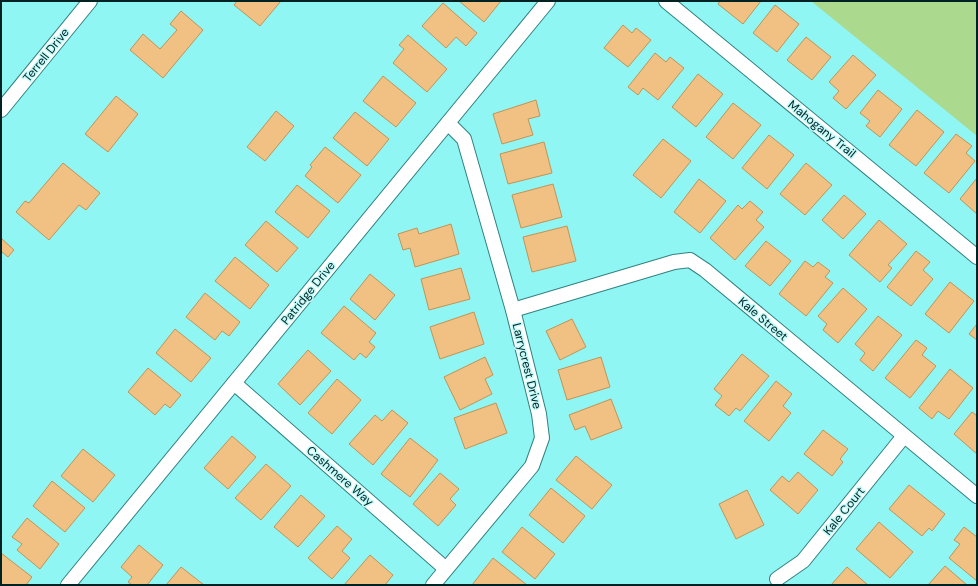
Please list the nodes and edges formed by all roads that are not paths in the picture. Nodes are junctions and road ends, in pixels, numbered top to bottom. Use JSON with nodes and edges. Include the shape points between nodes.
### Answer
{"nodes":[{"id":1,"x":90,"y":1,"type":"edge"},
{"id":2,"x":548,"y":1,"type":"edge"},
{"id":3,"x":666,"y":1,"type":"edge"},
{"id":4,"x":1,"y":110,"type":"edge"},
{"id":5,"x":448,"y":123,"type":"junction"},
{"id":6,"x":977,"y":257,"type":"edge"},
{"id":7,"x":513,"y":310,"type":"junction"},
{"id":8,"x":234,"y":383,"type":"junction"},
{"id":9,"x":904,"y":436,"type":"junction"},
{"id":10,"x":977,"y":496,"type":"edge"},
{"id":11,"x":446,"y":569,"type":"junction"},
{"id":12,"x":777,"y":579,"type":"dead end"},
{"id":13,"x":75,"y":582,"type":"edge"},
{"id":14,"x":433,"y":585,"type":"edge"}],
"edges":[{"from":1,"to":4,"type":"street","name":"Terrell Drive"},
{"from":2,"to":5,"type":"street","name":"Patridge Drive"},
{"from":3,"to":6,"type":"street","name":"Mahogany Trail"},
{"from":5,"to":7,"type":"street","name":"Larrycrest Drive","via":[[464,139]]},
{"from":5,"to":8,"type":"street","name":"Patridge Drive"},
{"from":7,"to":9,"type":"street","name":"Kale Street","via":[[674,262],[690,260]]},
{"from":7,"to":11,"type":"street","name":"Larrycrest Drive","via":[[539,414],[542,438],[532,466]]},
{"from":8,"to":11,"type":"street","name":"Cashmere Way"},
{"from":8,"to":13,"type":"street","name":"Patridge Drive"},
{"from":9,"to":10,"type":"street","name":"Kale Street"},
{"from":9,"to":12,"type":"street","name":"Kale Court","via":[[803,561]]},
{"from":11,"to":14,"type":"street","name":"Larrycrest Drive"}]}
